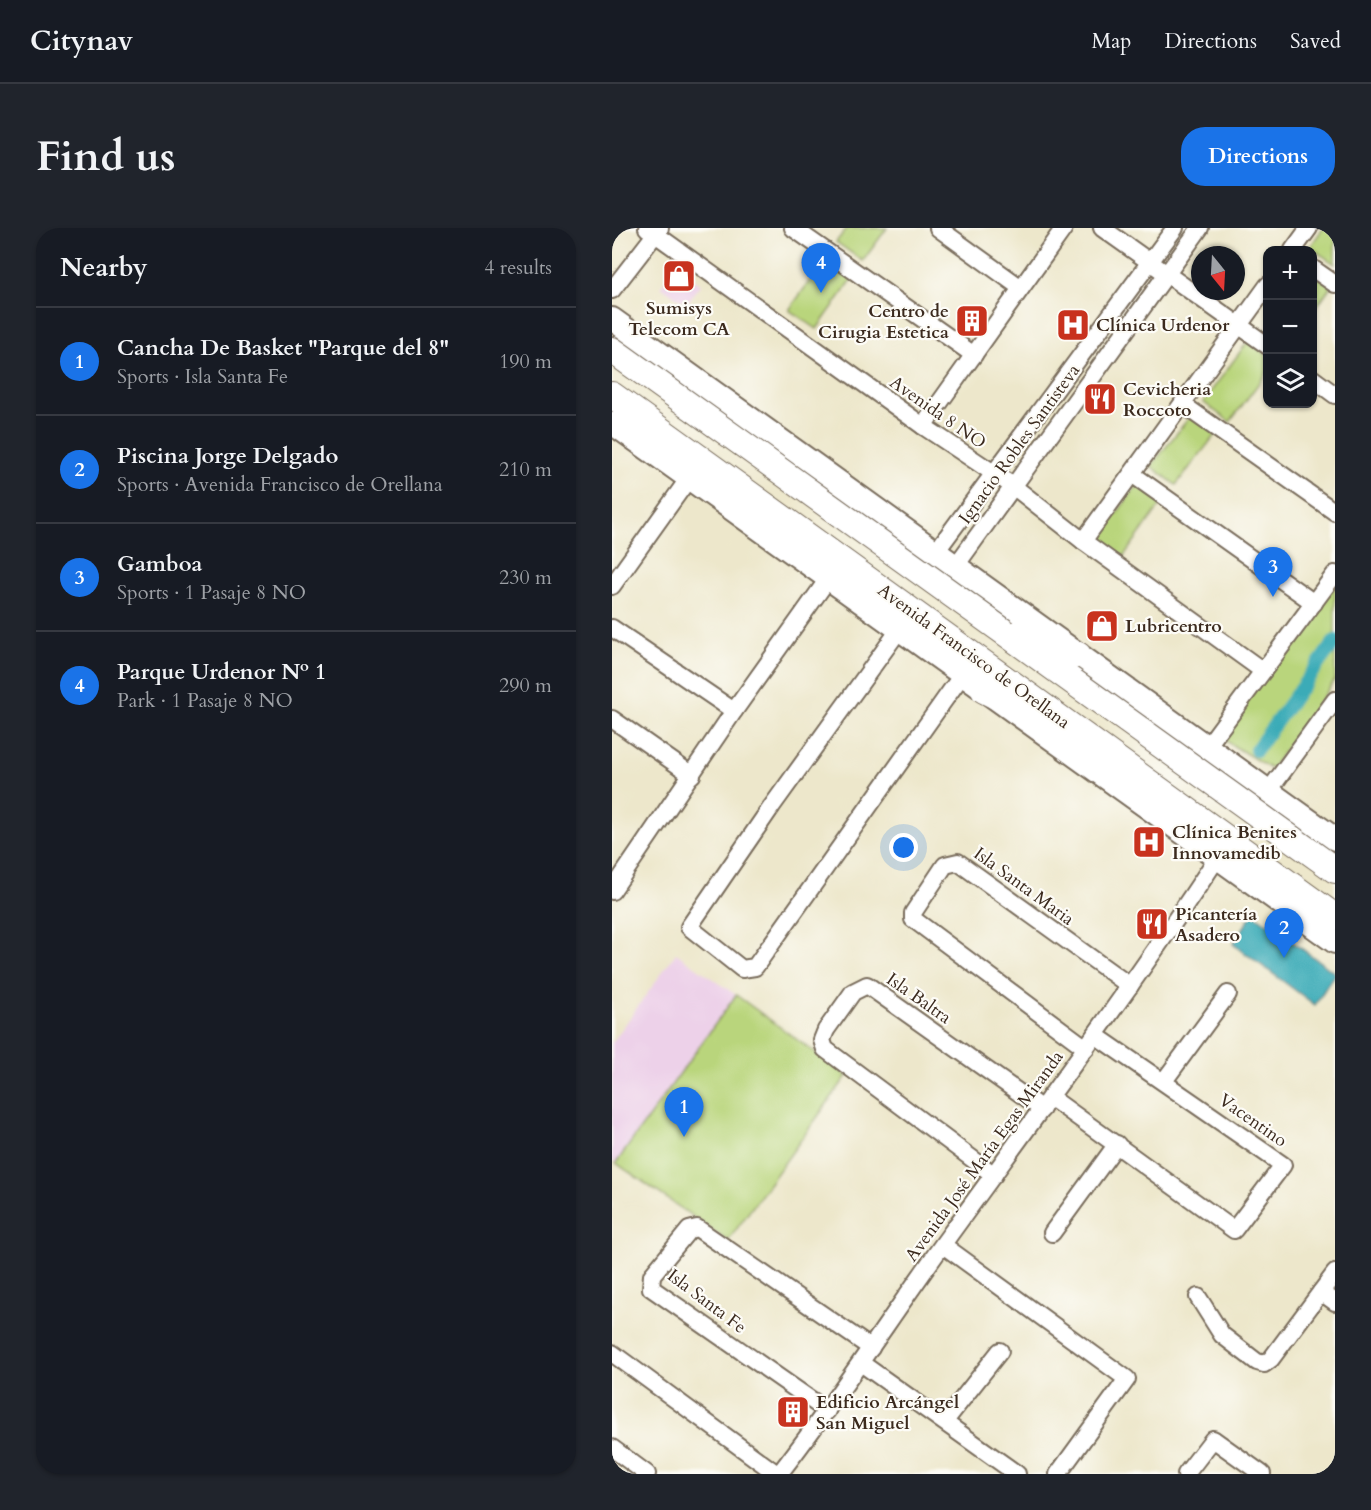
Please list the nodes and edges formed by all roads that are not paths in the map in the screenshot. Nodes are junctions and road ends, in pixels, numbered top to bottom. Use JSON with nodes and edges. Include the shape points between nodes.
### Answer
{"nodes":[{"id":1,"x":793,"y":228,"type":"edge"},
{"id":2,"x":938,"y":228,"type":"edge"},
{"id":3,"x":1064,"y":228,"type":"edge"},
{"id":4,"x":1102,"y":228,"type":"edge"},
{"id":5,"x":1175,"y":228,"type":"edge"},
{"id":6,"x":1200,"y":228,"type":"edge"},
{"id":7,"x":1309,"y":228,"type":"edge"},
{"id":8,"x":654,"y":230,"type":"edge"},
{"id":9,"x":1296,"y":246,"type":"edge"},
{"id":10,"x":1150,"y":262,"type":"junction"},
{"id":11,"x":1317,"y":271,"type":"edge"},
{"id":12,"x":1166,"y":274,"type":"junction"},
{"id":13,"x":1335,"y":284,"type":"edge"},
{"id":14,"x":1021,"y":288,"type":"junction"},
{"id":15,"x":612,"y":290,"type":"edge"},
{"id":16,"x":1263,"y":292,"type":"edge"},
{"id":17,"x":612,"y":320,"type":"edge"},
{"id":18,"x":1239,"y":326,"type":"junction"},
{"id":19,"x":1263,"y":343,"type":"edge"},
{"id":20,"x":612,"y":350,"type":"edge"},
{"id":21,"x":974,"y":355,"type":"junction"},
{"id":22,"x":1317,"y":382,"type":"edge"},
{"id":23,"x":612,"y":395,"type":"edge"},
{"id":24,"x":1335,"y":395,"type":"edge"},
{"id":25,"x":1182,"y":404,"type":"junction"},
{"id":26,"x":613,"y":426,"type":"edge"},
{"id":27,"x":923,"y":426,"type":"junction"},
{"id":28,"x":993,"y":473,"type":"junction"},
{"id":29,"x":1131,"y":474,"type":"junction"},
{"id":30,"x":689,"y":478,"type":"junction"},
{"id":31,"x":1014,"y":486,"type":"junction"},
{"id":32,"x":1335,"y":512,"type":"edge"},
{"id":33,"x":1083,"y":541,"type":"junction"},
{"id":34,"x":935,"y":553,"type":"junction"},
{"id":35,"x":955,"y":567,"type":"junction"},
{"id":36,"x":1335,"y":574,"type":"edge"},
{"id":37,"x":828,"y":579,"type":"junction"},
{"id":38,"x":612,"y":586,"type":"edge"},
{"id":39,"x":1314,"y":603,"type":"junction"},
{"id":40,"x":988,"y":621,"type":"junction"},
{"id":41,"x":612,"y":628,"type":"edge"},
{"id":42,"x":899,"y":630,"type":"junction"},
{"id":43,"x":1078,"y":656,"type":"junction"},
{"id":44,"x":1263,"y":671,"type":"junction"},
{"id":45,"x":962,"y":675,"type":"junction"},
{"id":46,"x":984,"y":690,"type":"junction"},
{"id":47,"x":1335,"y":700,"type":"edge"},
{"id":48,"x":734,"y":711,"type":"junction"},
{"id":49,"x":612,"y":719,"type":"edge"},
{"id":50,"x":1206,"y":748,"type":"junction"},
{"id":51,"x":1104,"y":750,"type":"junction"},
{"id":52,"x":692,"y":775,"type":"junction"},
{"id":53,"x":1268,"y":792,"type":"junction"},
{"id":54,"x":1335,"y":839,"type":"edge"},
{"id":55,"x":1217,"y":858,"type":"junction"},
{"id":56,"x":1335,"y":870,"type":"edge"},
{"id":57,"x":612,"y":891,"type":"edge"},
{"id":58,"x":1335,"y":916,"type":"edge"},
{"id":59,"x":1335,"y":942,"type":"edge"},
{"id":60,"x":1130,"y":986,"type":"junction"},
{"id":61,"x":1228,"y":994,"type":"dead end"},
{"id":62,"x":1091,"y":1041,"type":"junction"},
{"id":63,"x":1164,"y":1081,"type":"junction"},
{"id":64,"x":1046,"y":1103,"type":"junction"},
{"id":65,"x":1118,"y":1144,"type":"junction"},
{"id":66,"x":994,"y":1175,"type":"junction"},
{"id":67,"x":1052,"y":1233,"type":"dead end"},
{"id":68,"x":943,"y":1245,"type":"junction"},
{"id":69,"x":1335,"y":1273,"type":"edge"},
{"id":70,"x":1321,"y":1292,"type":"junction"},
{"id":71,"x":1198,"y":1297,"type":"dead end"},
{"id":72,"x":1335,"y":1302,"type":"edge"},
{"id":73,"x":871,"y":1348,"type":"junction"},
{"id":74,"x":1000,"y":1351,"type":"dead end"},
{"id":75,"x":612,"y":1353,"type":"edge"},
{"id":76,"x":861,"y":1363,"type":"junction"},
{"id":77,"x":827,"y":1411,"type":"junction"},
{"id":78,"x":945,"y":1421,"type":"junction"},
{"id":79,"x":612,"y":1448,"type":"edge"},
{"id":80,"x":647,"y":1474,"type":"edge"},
{"id":81,"x":778,"y":1474,"type":"edge"},
{"id":82,"x":1017,"y":1474,"type":"edge"},
{"id":83,"x":1058,"y":1474,"type":"edge"},
{"id":84,"x":1186,"y":1474,"type":"edge"},
{"id":85,"x":1262,"y":1474,"type":"edge"}],
"edges":[{"from":1,"to":21,"type":"street"},
{"from":2,"to":14,"type":"street"},
{"from":3,"to":14,"type":"street"},
{"from":4,"to":10,"type":"street"},
{"from":5,"to":10,"type":"street","name":"Ignacio Robles Santisteva"},
{"from":6,"to":12,"type":"street","name":"Ignacio Robles Santisteva"},
{"from":7,"to":9,"type":"street"},
{"from":8,"to":15,"type":"street"},
{"from":8,"to":27,"type":"street","name":"Avenida 8 NO"},
{"from":10,"to":12,"type":"street"},
{"from":10,"to":28,"type":"street","name":"Ignacio Robles Santisteva"},
{"from":11,"to":13,"type":"street"},
{"from":12,"to":18,"type":"street"},
{"from":12,"to":31,"type":"street","name":"Ignacio Robles Santisteva"},
{"from":14,"to":21,"type":"street"},
{"from":16,"to":18,"type":"street"},
{"from":17,"to":34,"type":"main road"},
{"from":18,"to":19,"type":"street"},
{"from":18,"to":25,"type":"street"},
{"from":20,"to":40,"type":"highway","name":"Avenida Francisco de Orellana"},
{"from":21,"to":27,"type":"street"},
{"from":22,"to":24,"type":"street"},
{"from":23,"to":51,"type":"highway","name":"Avenida Francisco de Orellana"},
{"from":25,"to":29,"type":"street"},
{"from":25,"to":32,"type":"street"},
{"from":26,"to":30,"type":"main road","name":"Avenida Francisco de Orellana"},
{"from":27,"to":28,"type":"street","name":"Avenida 8 NO"},
{"from":28,"to":31,"type":"street","name":"Avenida 8 NO"},
{"from":28,"to":34,"type":"street","name":"Ignacio Robles Santisteva"},
{"from":29,"to":33,"type":"street"},
{"from":29,"to":39,"type":"street"},
{"from":30,"to":37,"type":"main road","name":"Avenida Francisco de Orellana"},
{"from":30,"to":38,"type":"street"},
{"from":31,"to":33,"type":"street","name":"Avenida 8 NO"},
{"from":31,"to":35,"type":"street","name":"Ignacio Robles Santisteva"},
{"from":33,"to":44,"type":"street","name":"Avenida 8 NO"},
{"from":34,"to":35,"type":"main road"},
{"from":35,"to":43,"type":"main road"},
{"from":36,"to":39,"type":"street"},
{"from":37,"to":42,"type":"main road","name":"Avenida Francisco de Orellana"},
{"from":37,"to":48,"type":"street"},
{"from":39,"to":44,"type":"street"},
{"from":40,"to":43,"type":"highway"},
{"from":40,"to":56,"type":"highway","name":"Avenida Francisco de Orellana"},
{"from":41,"to":48,"type":"street"},
{"from":42,"to":45,"type":"main road","name":"Avenida Francisco de Orellana"},
{"from":42,"to":45,"type":"street","via":[[689,927],[742,969],[755,967]]},
{"from":43,"to":50,"type":"main road"},
{"from":44,"to":50,"type":"street"},
{"from":45,"to":46,"type":"main road","name":"Avenida Francisco de Orellana"},
{"from":46,"to":51,"type":"highway"},
{"from":46,"to":55,"type":"main road","name":"Avenida Francisco de Orellana"},
{"from":47,"to":53,"type":"street"},
{"from":48,"to":52,"type":"street"},
{"from":49,"to":52,"type":"street"},
{"from":50,"to":53,"type":"main road"},
{"from":51,"to":58,"type":"highway","name":"Avenida Francisco de Orellana"},
{"from":52,"to":57,"type":"street"},
{"from":53,"to":54,"type":"main road"},
{"from":55,"to":59,"type":"main road","name":"Avenida Francisco de Orellana"},
{"from":55,"to":60,"type":"street","name":"Avenida José María Egas Miranda"},
{"from":60,"to":62,"type":"street","name":"Avenida José María Egas Miranda"},
{"from":60,"to":62,"type":"street","name":"Isla Santa Maria","via":[[958,862],[945,865],[913,914],[913,920]]},
{"from":61,"to":63,"type":"street"},
{"from":62,"to":63,"type":"street","name":"Vacentino"},
{"from":62,"to":64,"type":"street","name":"Avenida José María Egas Miranda"},
{"from":63,"to":65,"type":"street","name":"Vacentino","via":[[1282,1166],[1255,1203],[1234,1230]]},
{"from":64,"to":65,"type":"street","name":"Vacentino"},
{"from":64,"to":66,"type":"street","name":"Avenida José María Egas Miranda"},
{"from":64,"to":66,"type":"street","name":"Isla Baltra","via":[[867,985],[853,992],[826,1030],[822,1040],[825,1049]]},
{"from":65,"to":67,"type":"street"},
{"from":66,"to":68,"type":"street","name":"Avenida José María Egas Miranda"},
{"from":68,"to":73,"type":"street","name":"Avenida José María Egas Miranda"},
{"from":68,"to":83,"type":"street","via":[[1127,1379]]},
{"from":69,"to":70,"type":"street"},
{"from":70,"to":71,"type":"street","via":[[1264,1365],[1222,1335]]},
{"from":70,"to":72,"type":"street"},
{"from":73,"to":76,"type":"street","name":"Avenida José María Egas Miranda"},
{"from":73,"to":77,"type":"street","name":"Isla Santa Fe","via":[[697,1228],[689,1230],[652,1275],[651,1288]]},
{"from":74,"to":78,"type":"street"},
{"from":75,"to":81,"type":"street"},
{"from":76,"to":77,"type":"street","name":"Avenida José María Egas Miranda"},
{"from":76,"to":78,"type":"street"},
{"from":77,"to":81,"type":"street","name":"Avenida José María Egas Miranda"},
{"from":78,"to":82,"type":"street"},
{"from":79,"to":80,"type":"street"},
{"from":84,"to":85,"type":"street","via":[[1213,1439]]}]}
